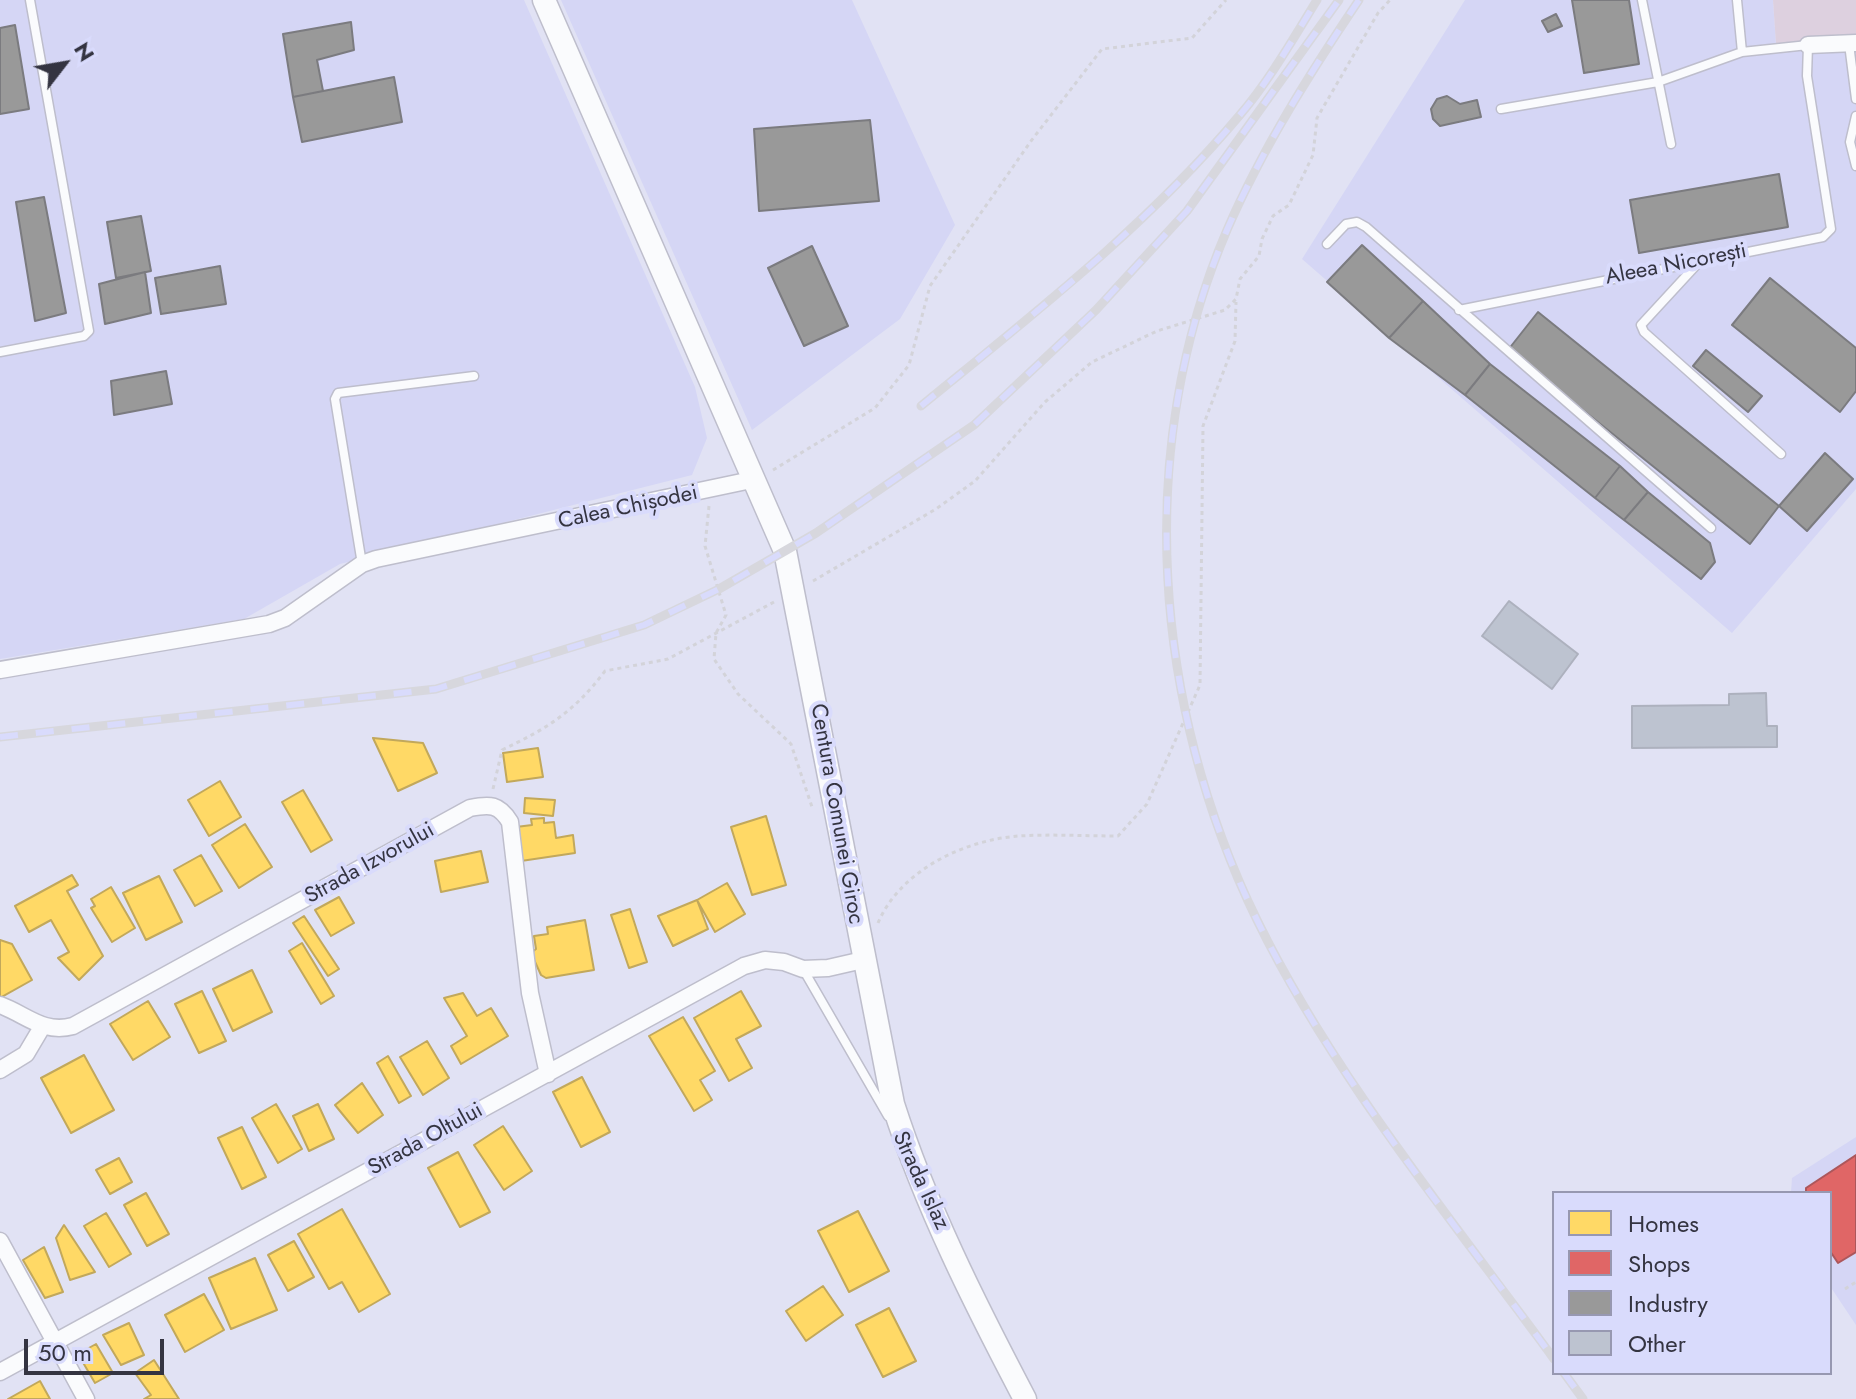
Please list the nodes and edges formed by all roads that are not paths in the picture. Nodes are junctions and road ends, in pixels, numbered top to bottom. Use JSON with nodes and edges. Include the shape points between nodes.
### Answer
{"nodes":[{"id":1,"x":30,"y":0,"type":"edge"},
{"id":2,"x":544,"y":0,"type":"edge"},
{"id":3,"x":1642,"y":0,"type":"edge"},
{"id":4,"x":1737,"y":0,"type":"edge"},
{"id":5,"x":1852,"y":44,"type":"edge"},
{"id":6,"x":1808,"y":45,"type":"junction"},
{"id":7,"x":1742,"y":52,"type":"junction"},
{"id":8,"x":1658,"y":82,"type":"junction"},
{"id":9,"x":1856,"y":99,"type":"edge"},
{"id":10,"x":1501,"y":109,"type":"dead end"},
{"id":11,"x":1856,"y":116,"type":"edge"},
{"id":12,"x":1671,"y":144,"type":"dead end"},
{"id":13,"x":1856,"y":166,"type":"edge"},
{"id":14,"x":1327,"y":244,"type":"dead end"},
{"id":15,"x":1701,"y":260,"type":"junction"},
{"id":16,"x":1459,"y":310,"type":"junction"},
{"id":17,"x":0,"y":352,"type":"edge"},
{"id":18,"x":474,"y":376,"type":"dead end"},
{"id":19,"x":1781,"y":454,"type":"dead end"},
{"id":20,"x":756,"y":479,"type":"junction"},
{"id":21,"x":1711,"y":528,"type":"dead end"},
{"id":22,"x":362,"y":564,"type":"junction"},
{"id":23,"x":0,"y":670,"type":"edge"},
{"id":24,"x":863,"y":960,"type":"junction"},
{"id":25,"x":803,"y":969,"type":"junction"},
{"id":26,"x":0,"y":1005,"type":"edge"},
{"id":27,"x":42,"y":1027,"type":"junction"},
{"id":28,"x":0,"y":1070,"type":"edge"},
{"id":29,"x":548,"y":1074,"type":"junction"},
{"id":30,"x":908,"y":1151,"type":"junction"},
{"id":31,"x":0,"y":1241,"type":"edge"},
{"id":32,"x":54,"y":1342,"type":"junction"},
{"id":33,"x":0,"y":1372,"type":"edge"},
{"id":34,"x":86,"y":1399,"type":"edge"},
{"id":35,"x":1025,"y":1399,"type":"edge"}],
"edges":[{"from":1,"to":17,"type":"lane","via":[[89,331]]},
{"from":2,"to":20,"type":"main road"},
{"from":3,"to":8,"type":"lane"},
{"from":4,"to":7,"type":"lane"},
{"from":5,"to":6,"type":"street"},
{"from":5,"to":9,"type":"lane"},
{"from":6,"to":7,"type":"lane"},
{"from":6,"to":15,"type":"lane","name":"Aleea Nicorești","via":[[1807,76],[1831,229],[1823,237]]},
{"from":7,"to":8,"type":"lane"},
{"from":8,"to":10,"type":"lane"},
{"from":8,"to":12,"type":"lane"},
{"from":11,"to":13,"type":"lane","via":[[1850,142]]},
{"from":14,"to":16,"type":"lane","via":[[1346,224],[1357,222]]},
{"from":15,"to":16,"type":"lane","name":"Aleea Nicorești"},
{"from":15,"to":19,"type":"lane","via":[[1641,325]]},
{"from":16,"to":21,"type":"lane"},
{"from":18,"to":22,"type":"lane","via":[[338,393]]},
{"from":20,"to":22,"type":"street","name":"Calea Chișodei"},
{"from":20,"to":24,"type":"main road","name":"Centura Comunei Giroc","via":[[795,591]]},
{"from":22,"to":23,"type":"street","name":"Calea Chișodei","via":[[269,624]]},
{"from":24,"to":25,"type":"street","name":"Strada Oltului"},
{"from":24,"to":30,"type":"main road","name":"Centura Comunei Giroc"},
{"from":25,"to":29,"type":"street","name":"Strada Oltului","via":[[765,960],[744,966]]},
{"from":25,"to":30,"type":"lane","name":"Strada Islaz"},
{"from":26,"to":27,"type":"street"},
{"from":27,"to":28,"type":"street","via":[[26,1054]]},
{"from":27,"to":29,"type":"street","name":"Strada Izvorului","via":[[73,1026],[470,808],[490,804],[502,809],[510,822],[530,993]]},
{"from":29,"to":32,"type":"street","name":"Strada Oltului"},
{"from":30,"to":35,"type":"main road","name":"Strada Islaz","via":[[980,1313]]},
{"from":31,"to":32,"type":"street"},
{"from":32,"to":33,"type":"street","name":"Strada Oltului"},
{"from":32,"to":34,"type":"street"}]}
